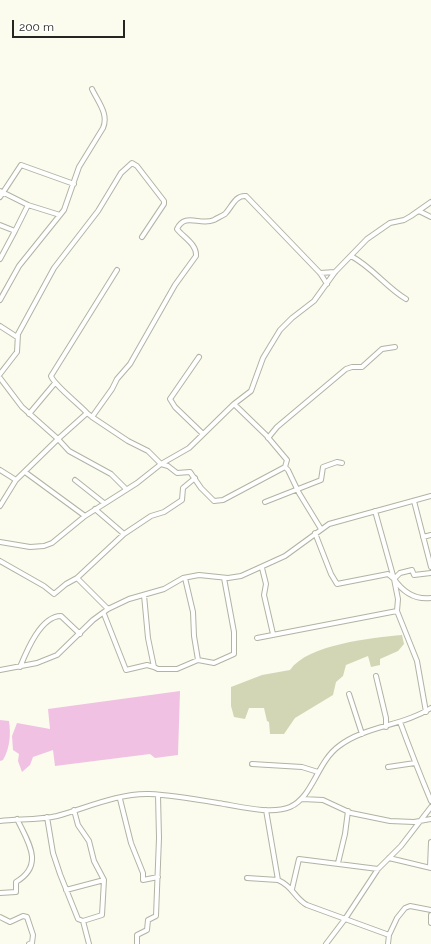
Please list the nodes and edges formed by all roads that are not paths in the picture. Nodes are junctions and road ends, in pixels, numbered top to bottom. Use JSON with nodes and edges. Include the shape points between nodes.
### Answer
{"nodes":[{"id":1,"x":92,"y":89,"type":"dead end"},
{"id":2,"x":74,"y":184,"type":"junction"},
{"id":3,"x":2,"y":192,"type":"edge"},
{"id":4,"x":0,"y":197,"type":"edge"},
{"id":5,"x":431,"y":202,"type":"edge"},
{"id":6,"x":28,"y":204,"type":"junction"},
{"id":7,"x":418,"y":210,"type":"junction"},
{"id":8,"x":60,"y":215,"type":"junction"},
{"id":9,"x":431,"y":217,"type":"edge"},
{"id":10,"x":0,"y":225,"type":"edge"},
{"id":11,"x":15,"y":231,"type":"junction"},
{"id":12,"x":142,"y":237,"type":"dead end"},
{"id":13,"x":351,"y":256,"type":"junction"},
{"id":14,"x":0,"y":258,"type":"edge"},
{"id":15,"x":116,"y":270,"type":"dead end"},
{"id":16,"x":335,"y":272,"type":"junction"},
{"id":17,"x":320,"y":273,"type":"junction"},
{"id":18,"x":327,"y":284,"type":"junction"},
{"id":19,"x":0,"y":300,"type":"edge"},
{"id":20,"x":406,"y":300,"type":"dead end"},
{"id":21,"x":0,"y":326,"type":"edge"},
{"id":22,"x":17,"y":337,"type":"junction"},
{"id":23,"x":395,"y":347,"type":"dead end"},
{"id":24,"x":199,"y":358,"type":"dead end"},
{"id":25,"x":0,"y":374,"type":"edge"},
{"id":26,"x":0,"y":378,"type":"edge"},
{"id":27,"x":55,"y":383,"type":"junction"},
{"id":28,"x":234,"y":404,"type":"junction"},
{"id":29,"x":87,"y":413,"type":"junction"},
{"id":30,"x":29,"y":414,"type":"junction"},
{"id":31,"x":92,"y":416,"type":"junction"},
{"id":32,"x":203,"y":434,"type":"junction"},
{"id":33,"x":268,"y":438,"type":"junction"},
{"id":34,"x":58,"y":439,"type":"junction"},
{"id":35,"x":342,"y":463,"type":"dead end"},
{"id":36,"x":161,"y":464,"type":"junction"},
{"id":37,"x":285,"y":467,"type":"junction"},
{"id":38,"x":0,"y":470,"type":"edge"},
{"id":39,"x":25,"y":472,"type":"junction"},
{"id":40,"x":195,"y":478,"type":"junction"},
{"id":41,"x":16,"y":480,"type":"junction"},
{"id":42,"x":75,"y":480,"type":"dead end"},
{"id":43,"x":126,"y":489,"type":"junction"},
{"id":44,"x":297,"y":490,"type":"junction"},
{"id":45,"x":0,"y":493,"type":"edge"},
{"id":46,"x":431,"y":496,"type":"edge"},
{"id":47,"x":4,"y":497,"type":"junction"},
{"id":48,"x":414,"y":501,"type":"junction"},
{"id":49,"x":265,"y":502,"type":"dead end"},
{"id":50,"x":104,"y":503,"type":"junction"},
{"id":51,"x":0,"y":506,"type":"edge"},
{"id":52,"x":96,"y":509,"type":"junction"},
{"id":53,"x":375,"y":511,"type":"junction"},
{"id":54,"x":85,"y":516,"type":"junction"},
{"id":55,"x":320,"y":529,"type":"junction"},
{"id":56,"x":315,"y":533,"type":"junction"},
{"id":57,"x":124,"y":534,"type":"junction"},
{"id":58,"x":431,"y":535,"type":"edge"},
{"id":59,"x":423,"y":537,"type":"junction"},
{"id":60,"x":0,"y":542,"type":"edge"},
{"id":61,"x":0,"y":561,"type":"edge"},
{"id":62,"x":431,"y":567,"type":"edge"},
{"id":63,"x":262,"y":568,"type":"junction"},
{"id":64,"x":431,"y":573,"type":"edge"},
{"id":65,"x":77,"y":578,"type":"junction"},
{"id":66,"x":185,"y":578,"type":"junction"},
{"id":67,"x":224,"y":578,"type":"junction"},
{"id":68,"x":394,"y":579,"type":"junction"},
{"id":69,"x":144,"y":595,"type":"junction"},
{"id":70,"x":431,"y":598,"type":"edge"},
{"id":71,"x":108,"y":609,"type":"junction"},
{"id":72,"x":398,"y":611,"type":"junction"},
{"id":73,"x":104,"y":614,"type":"junction"},
{"id":74,"x":80,"y":634,"type":"junction"},
{"id":75,"x":273,"y":634,"type":"junction"},
{"id":76,"x":257,"y":638,"type":"dead end"},
{"id":77,"x":198,"y":660,"type":"junction"},
{"id":78,"x":154,"y":666,"type":"junction"},
{"id":79,"x":20,"y":667,"type":"junction"},
{"id":80,"x":0,"y":670,"type":"edge"},
{"id":81,"x":376,"y":676,"type":"dead end"},
{"id":82,"x":349,"y":694,"type":"dead end"},
{"id":83,"x":431,"y":708,"type":"edge"},
{"id":84,"x":426,"y":712,"type":"junction"},
{"id":85,"x":400,"y":722,"type":"junction"},
{"id":86,"x":386,"y":726,"type":"junction"},
{"id":87,"x":362,"y":734,"type":"junction"},
{"id":88,"x":415,"y":763,"type":"junction"},
{"id":89,"x":252,"y":764,"type":"dead end"},
{"id":90,"x":388,"y":767,"type":"dead end"},
{"id":91,"x":318,"y":772,"type":"junction"},
{"id":92,"x":310,"y":788,"type":"junction"},
{"id":93,"x":158,"y":795,"type":"junction"},
{"id":94,"x":120,"y":799,"type":"junction"},
{"id":95,"x":302,"y":799,"type":"junction"},
{"id":96,"x":314,"y":799,"type":"junction"},
{"id":97,"x":431,"y":801,"type":"edge"},
{"id":98,"x":430,"y":808,"type":"edge"},
{"id":99,"x":74,"y":810,"type":"junction"},
{"id":100,"x":266,"y":810,"type":"junction"},
{"id":101,"x":348,"y":811,"type":"junction"},
{"id":102,"x":431,"y":815,"type":"edge"},
{"id":103,"x":47,"y":817,"type":"junction"},
{"id":104,"x":17,"y":819,"type":"junction"},
{"id":105,"x":431,"y":819,"type":"edge"},
{"id":106,"x":421,"y":820,"type":"junction"},
{"id":107,"x":0,"y":821,"type":"edge"},
{"id":108,"x":431,"y":842,"type":"edge"},
{"id":109,"x":389,"y":858,"type":"junction"},
{"id":110,"x":338,"y":863,"type":"junction"},
{"id":111,"x":430,"y":868,"type":"edge"},
{"id":112,"x":378,"y":869,"type":"junction"},
{"id":113,"x":158,"y":877,"type":"junction"},
{"id":114,"x":247,"y":878,"type":"dead end"},
{"id":115,"x":104,"y":880,"type":"junction"},
{"id":116,"x":278,"y":880,"type":"junction"},
{"id":117,"x":292,"y":889,"type":"junction"},
{"id":118,"x":66,"y":890,"type":"junction"},
{"id":119,"x":0,"y":893,"type":"edge"},
{"id":120,"x":431,"y":910,"type":"edge"},
{"id":121,"x":431,"y":915,"type":"edge"},
{"id":122,"x":0,"y":918,"type":"edge"},
{"id":123,"x":345,"y":919,"type":"junction"},
{"id":124,"x":83,"y":921,"type":"junction"},
{"id":125,"x":431,"y":923,"type":"edge"},
{"id":126,"x":389,"y":935,"type":"junction"},
{"id":127,"x":29,"y":944,"type":"edge"},
{"id":128,"x":89,"y":944,"type":"edge"},
{"id":129,"x":137,"y":944,"type":"edge"},
{"id":130,"x":326,"y":944,"type":"edge"},
{"id":131,"x":388,"y":944,"type":"edge"}],
"edges":[{"from":1,"to":2,"type":"street","via":[[102,107],[106,122],[79,167]]},
{"from":2,"to":3,"type":"street","via":[[23,164]]},
{"from":2,"to":8,"type":"street"},
{"from":3,"to":4,"type":"street"},
{"from":3,"to":6,"type":"street"},
{"from":5,"to":7,"type":"street"},
{"from":6,"to":8,"type":"street"},
{"from":6,"to":11,"type":"street"},
{"from":7,"to":9,"type":"street"},
{"from":7,"to":13,"type":"street","via":[[404,220],[390,223],[374,233]]},
{"from":8,"to":19,"type":"street","via":[[19,266]]},
{"from":10,"to":11,"type":"street"},
{"from":11,"to":14,"type":"street"},
{"from":12,"to":22,"type":"street","via":[[164,201],[132,163],[121,173],[98,211],[54,268]]},
{"from":13,"to":16,"type":"street"},
{"from":13,"to":20,"type":"street","via":[[362,261],[392,291]]},
{"from":15,"to":27,"type":"street","via":[[87,315],[81,330],[53,371],[51,376]]},
{"from":16,"to":17,"type":"street"},
{"from":16,"to":18,"type":"street"},
{"from":17,"to":18,"type":"street"},
{"from":17,"to":31,"type":"street","via":[[246,196],[236,200],[224,215],[213,220],[184,220],[177,229],[190,241],[196,256],[175,285],[130,364]]},
{"from":18,"to":28,"type":"street","via":[[314,301],[280,330],[263,358],[253,388]]},
{"from":21,"to":22,"type":"street"},
{"from":22,"to":25,"type":"street","via":[[17,352]]},
{"from":23,"to":33,"type":"street","via":[[382,349],[362,367],[346,369],[277,427]]},
{"from":24,"to":32,"type":"street","via":[[170,399]]},
{"from":26,"to":30,"type":"street"},
{"from":27,"to":29,"type":"street"},
{"from":27,"to":30,"type":"street"},
{"from":28,"to":32,"type":"street"},
{"from":28,"to":33,"type":"street"},
{"from":29,"to":31,"type":"street"},
{"from":29,"to":34,"type":"street"},
{"from":30,"to":34,"type":"street"},
{"from":31,"to":36,"type":"street","via":[[128,441],[148,451]]},
{"from":32,"to":36,"type":"street","via":[[189,448]]},
{"from":33,"to":37,"type":"street","via":[[287,460]]},
{"from":34,"to":39,"type":"street"},
{"from":34,"to":43,"type":"street","via":[[69,451],[101,468]]},
{"from":35,"to":44,"type":"street","via":[[337,462],[324,467],[321,480]]},
{"from":36,"to":40,"type":"street","via":[[177,473],[190,472]]},
{"from":36,"to":43,"type":"street"},
{"from":37,"to":40,"type":"street","via":[[223,500],[214,501]]},
{"from":37,"to":44,"type":"street"},
{"from":38,"to":41,"type":"street"},
{"from":39,"to":41,"type":"street"},
{"from":39,"to":54,"type":"street"},
{"from":40,"to":57,"type":"street","via":[[183,488],[182,500]]},
{"from":41,"to":47,"type":"street"},
{"from":42,"to":50,"type":"street"},
{"from":43,"to":50,"type":"street"},
{"from":44,"to":49,"type":"street"},
{"from":44,"to":55,"type":"street"},
{"from":45,"to":47,"type":"street"},
{"from":46,"to":48,"type":"street"},
{"from":47,"to":51,"type":"street"},
{"from":48,"to":53,"type":"street"},
{"from":48,"to":59,"type":"street"},
{"from":50,"to":52,"type":"street"},
{"from":52,"to":54,"type":"street"},
{"from":52,"to":57,"type":"street"},
{"from":53,"to":55,"type":"street"},
{"from":53,"to":68,"type":"street"},
{"from":54,"to":60,"type":"street","via":[[52,543],[44,546]]},
{"from":55,"to":56,"type":"street"},
{"from":56,"to":63,"type":"street","via":[[285,556]]},
{"from":56,"to":68,"type":"street","via":[[337,584],[388,574]]},
{"from":57,"to":65,"type":"street"},
{"from":58,"to":59,"type":"street"},
{"from":59,"to":62,"type":"street"},
{"from":61,"to":65,"type":"street","via":[[54,594]]},
{"from":63,"to":67,"type":"street","via":[[241,576]]},
{"from":63,"to":75,"type":"street","via":[[266,584],[264,595]]},
{"from":64,"to":68,"type":"street","via":[[414,575],[412,570],[400,573]]},
{"from":65,"to":71,"type":"street"},
{"from":66,"to":67,"type":"street","via":[[199,575]]},
{"from":66,"to":69,"type":"street","via":[[164,589]]},
{"from":66,"to":77,"type":"street","via":[[193,612]]},
{"from":67,"to":77,"type":"street","via":[[234,632],[234,654],[214,663]]},
{"from":68,"to":70,"type":"street","via":[[403,591],[416,597]]},
{"from":68,"to":72,"type":"street"},
{"from":69,"to":71,"type":"street","via":[[128,599]]},
{"from":69,"to":78,"type":"street","via":[[148,638]]},
{"from":71,"to":73,"type":"street"},
{"from":72,"to":75,"type":"street"},
{"from":72,"to":84,"type":"street","via":[[417,661]]},
{"from":73,"to":74,"type":"street","via":[[93,620]]},
{"from":73,"to":78,"type":"street","via":[[126,670]]},
{"from":74,"to":79,"type":"street","via":[[57,655]]},
{"from":74,"to":79,"type":"street","via":[[61,616],[55,616],[30,643]]},
{"from":75,"to":76,"type":"street"},
{"from":77,"to":78,"type":"street","via":[[178,669],[158,669]]},
{"from":79,"to":80,"type":"street"},
{"from":81,"to":86,"type":"street"},
{"from":82,"to":87,"type":"street"},
{"from":83,"to":84,"type":"street"},
{"from":84,"to":85,"type":"street"},
{"from":85,"to":86,"type":"street"},
{"from":85,"to":88,"type":"street"},
{"from":86,"to":87,"type":"street"},
{"from":87,"to":91,"type":"street","via":[[338,747]]},
{"from":88,"to":90,"type":"street"},
{"from":88,"to":97,"type":"street"},
{"from":89,"to":91,"type":"street","via":[[302,767]]},
{"from":91,"to":92,"type":"street"},
{"from":92,"to":95,"type":"street"},
{"from":92,"to":96,"type":"street"},
{"from":93,"to":94,"type":"street"},
{"from":93,"to":100,"type":"street"},
{"from":93,"to":113,"type":"street"},
{"from":94,"to":99,"type":"street"},
{"from":94,"to":113,"type":"street","via":[[143,880]]},
{"from":95,"to":96,"type":"street"},
{"from":95,"to":100,"type":"street","via":[[288,808]]},
{"from":96,"to":101,"type":"street","via":[[323,800]]},
{"from":98,"to":102,"type":"street"},
{"from":98,"to":106,"type":"street"},
{"from":99,"to":103,"type":"street"},
{"from":99,"to":115,"type":"street","via":[[78,825],[89,841],[94,861]]},
{"from":100,"to":116,"type":"street"},
{"from":101,"to":106,"type":"street","via":[[390,821]]},
{"from":101,"to":110,"type":"street"},
{"from":103,"to":104,"type":"street"},
{"from":103,"to":118,"type":"street","via":[[53,853]]},
{"from":104,"to":107,"type":"street"},
{"from":104,"to":119,"type":"street","via":[[32,852],[33,861],[24,877],[16,882],[16,892]]},
{"from":105,"to":106,"type":"street"},
{"from":106,"to":109,"type":"street"},
{"from":108,"to":111,"type":"street"},
{"from":109,"to":111,"type":"street"},
{"from":109,"to":112,"type":"street"},
{"from":110,"to":112,"type":"street"},
{"from":110,"to":117,"type":"street","via":[[299,859]]},
{"from":112,"to":123,"type":"street"},
{"from":113,"to":129,"type":"street","via":[[156,916],[148,920],[147,930],[137,935]]},
{"from":114,"to":116,"type":"street"},
{"from":115,"to":118,"type":"street"},
{"from":115,"to":124,"type":"street","via":[[102,915]]},
{"from":116,"to":117,"type":"street","via":[[288,884]]},
{"from":117,"to":123,"type":"street","via":[[302,902]]},
{"from":118,"to":124,"type":"street","via":[[78,918]]},
{"from":120,"to":126,"type":"street","via":[[410,906],[406,908],[397,918]]},
{"from":121,"to":125,"type":"street"},
{"from":122,"to":127,"type":"street","via":[[10,922],[26,917],[33,939]]},
{"from":123,"to":126,"type":"street"},
{"from":123,"to":130,"type":"street"},
{"from":124,"to":128,"type":"street"},
{"from":126,"to":131,"type":"street"}]}
